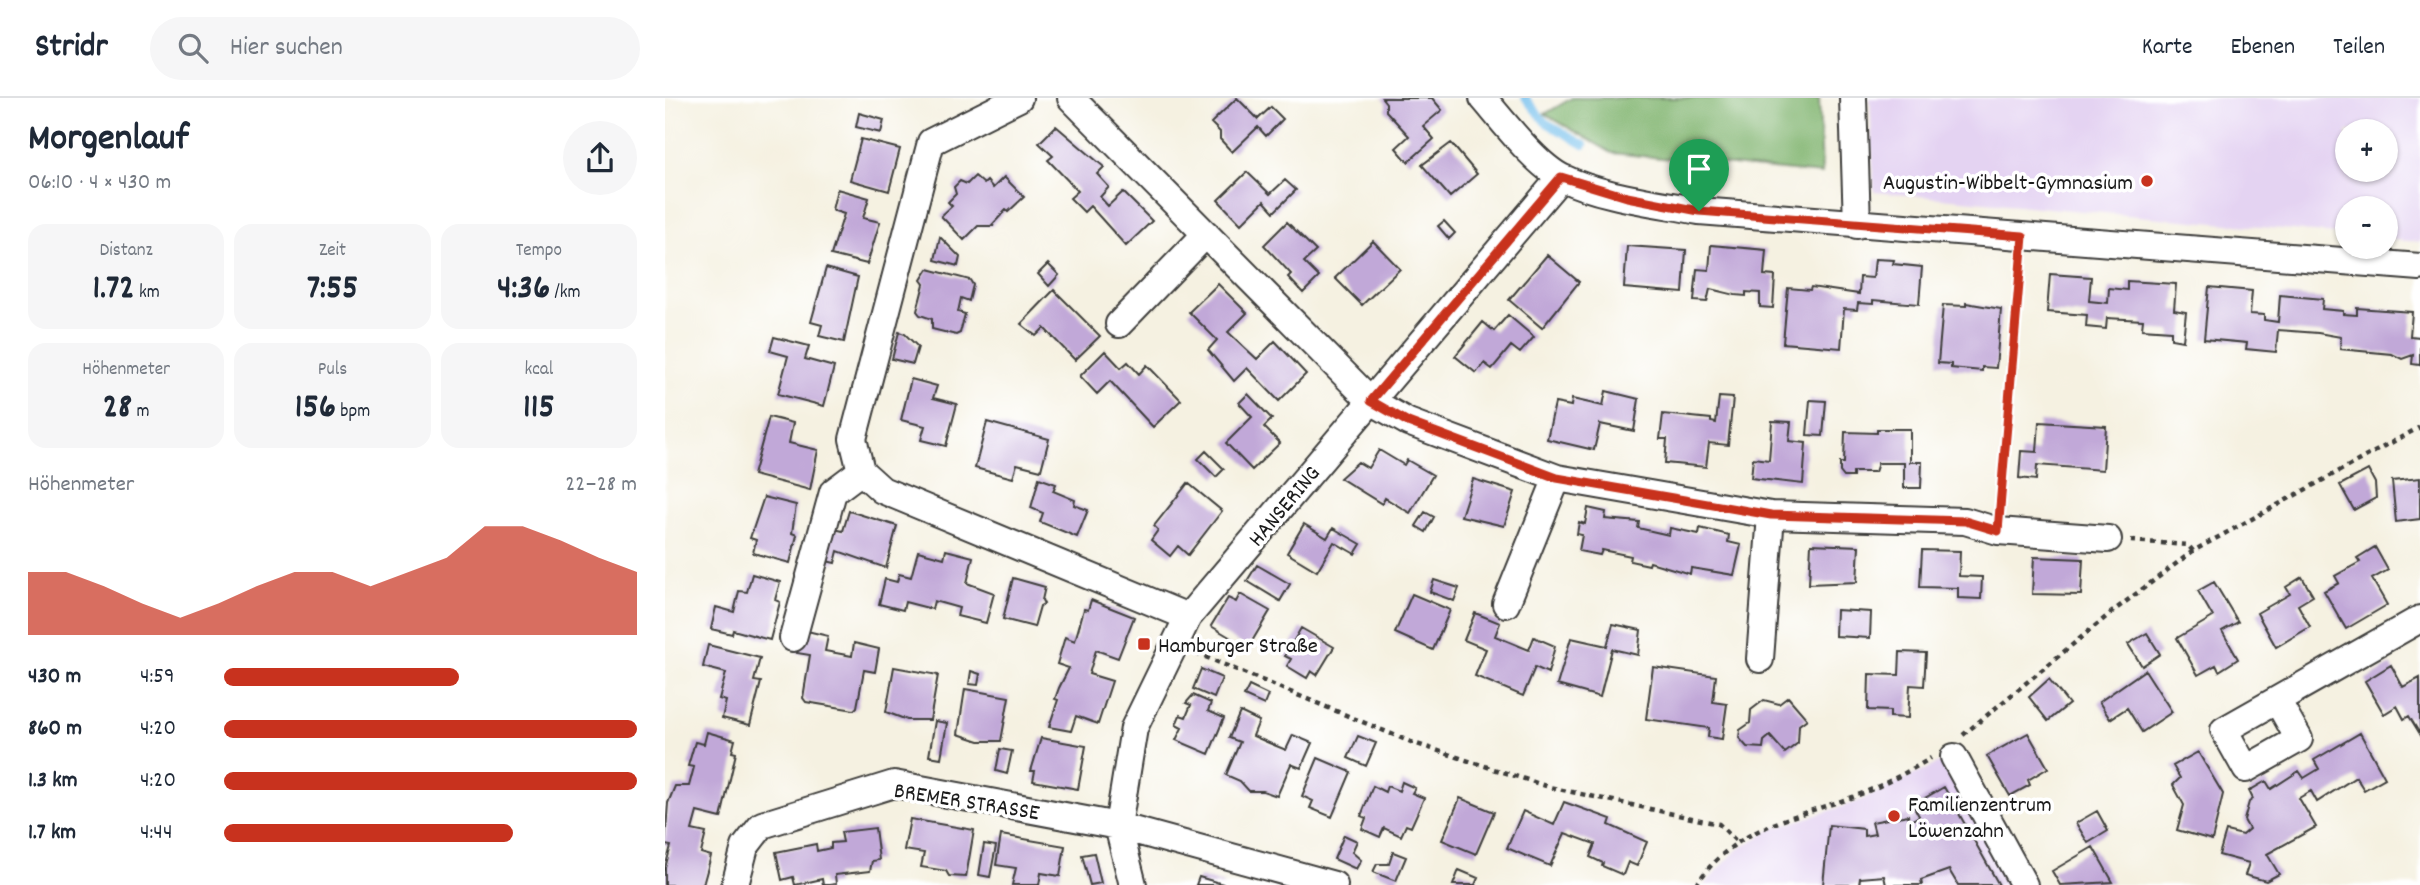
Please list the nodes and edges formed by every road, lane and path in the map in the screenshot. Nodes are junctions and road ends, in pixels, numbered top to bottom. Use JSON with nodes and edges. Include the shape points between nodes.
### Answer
{"nodes":[{"id":1,"x":1019,"y":98,"type":"edge"},
{"id":2,"x":1071,"y":98,"type":"edge"},
{"id":3,"x":1483,"y":98,"type":"edge"},
{"id":4,"x":1853,"y":98,"type":"edge"},
{"id":5,"x":1561,"y":177,"type":"junction"},
{"id":6,"x":1857,"y":225,"type":"junction"},
{"id":7,"x":1206,"y":234,"type":"junction"},
{"id":8,"x":2023,"y":236,"type":"junction"},
{"id":9,"x":2420,"y":268,"type":"edge"},
{"id":10,"x":1119,"y":324,"type":"dead end"},
{"id":11,"x":1371,"y":401,"type":"junction"},
{"id":12,"x":2420,"y":427,"type":"edge"},
{"id":13,"x":861,"y":471,"type":"junction"},
{"id":14,"x":1557,"y":478,"type":"junction"},
{"id":15,"x":1771,"y":515,"type":"junction"},
{"id":16,"x":1998,"y":531,"type":"junction"},
{"id":17,"x":2108,"y":539,"type":"joint"},
{"id":18,"x":2193,"y":551,"type":"junction"},
{"id":19,"x":1506,"y":604,"type":"dead end"},
{"id":20,"x":1188,"y":617,"type":"junction"},
{"id":21,"x":2420,"y":619,"type":"edge"},
{"id":22,"x":793,"y":638,"type":"dead end"},
{"id":23,"x":1174,"y":644,"type":"junction"},
{"id":24,"x":1760,"y":659,"type":"dead end"},
{"id":25,"x":2277,"y":700,"type":"dead end"},
{"id":26,"x":1950,"y":750,"type":"junction"},
{"id":27,"x":1118,"y":827,"type":"junction"},
{"id":28,"x":1737,"y":842,"type":"junction"},
{"id":29,"x":735,"y":885,"type":"edge"},
{"id":30,"x":1133,"y":885,"type":"edge"},
{"id":31,"x":1334,"y":885,"type":"edge"},
{"id":32,"x":1696,"y":885,"type":"edge"},
{"id":33,"x":2024,"y":885,"type":"edge"}],
"edges":[{"from":1,"to":13,"type":"street","via":[[931,142],[853,439]]},
{"from":2,"to":7,"type":"street"},
{"from":3,"to":5,"type":"street","via":[[1517,138]]},
{"from":4,"to":6,"type":"street"},
{"from":5,"to":6,"type":"street","via":[[1627,197],[1699,211]]},
{"from":5,"to":11,"type":"street","name":"HANSERING"},
{"from":6,"to":8,"type":"street"},
{"from":7,"to":10,"type":"street"},
{"from":7,"to":11,"type":"street"},
{"from":8,"to":9,"type":"street"},
{"from":8,"to":16,"type":"path"},
{"from":11,"to":14,"type":"street","via":[[1408,422]]},
{"from":11,"to":20,"type":"street","name":"HANSERING"},
{"from":12,"to":18,"type":"path"},
{"from":13,"to":20,"type":"street","via":[[882,490]]},
{"from":13,"to":22,"type":"street","via":[[833,492]]},
{"from":14,"to":15,"type":"street"},
{"from":14,"to":19,"type":"street"},
{"from":15,"to":16,"type":"street","via":[[1965,521]]},
{"from":15,"to":24,"type":"street"},
{"from":16,"to":17,"type":"street"},
{"from":17,"to":18,"type":"path","via":[[2188,545]]},
{"from":18,"to":26,"type":"path","via":[[2112,612]]},
{"from":20,"to":23,"type":"street","name":"HANSERING"},
{"from":21,"to":25,"type":"street"},
{"from":23,"to":27,"type":"street","name":"HANSERING","via":[[1134,728]]},
{"from":23,"to":28,"type":"path","via":[[1411,742],[1549,787],[1719,824]]},
{"from":26,"to":28,"type":"path","via":[[1855,796],[1770,823]]},
{"from":26,"to":33,"type":"street"},
{"from":27,"to":29,"type":"street","name":"BREMER STRASSE","via":[[894,784],[762,825],[745,847]]},
{"from":27,"to":30,"type":"street","name":"HANSERING"},
{"from":27,"to":31,"type":"street","name":"BREMER STRASSE"},
{"from":28,"to":32,"type":"path"}]}
